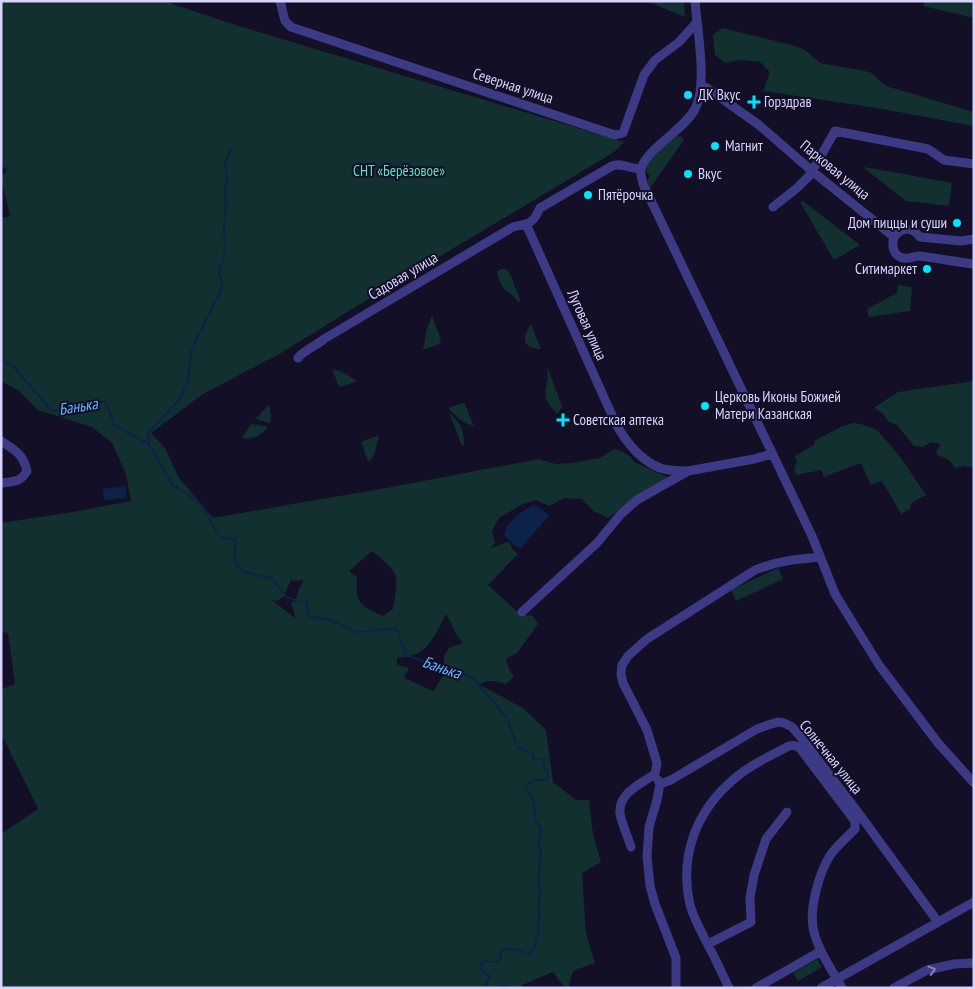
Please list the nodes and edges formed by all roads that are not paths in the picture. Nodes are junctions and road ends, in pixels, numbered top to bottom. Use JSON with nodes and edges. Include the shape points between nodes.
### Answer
{"nodes":[{"id":1,"x":280,"y":1,"type":"edge"},
{"id":2,"x":695,"y":1,"type":"edge"},
{"id":3,"x":697,"y":22,"type":"junction"},
{"id":4,"x":702,"y":86,"type":"junction"},
{"id":5,"x":974,"y":164,"type":"edge"},
{"id":6,"x":641,"y":169,"type":"junction"},
{"id":7,"x":812,"y":171,"type":"junction"},
{"id":8,"x":773,"y":207,"type":"dead end"},
{"id":9,"x":526,"y":224,"type":"junction"},
{"id":10,"x":894,"y":237,"type":"junction"},
{"id":11,"x":974,"y":239,"type":"edge"},
{"id":12,"x":974,"y":264,"type":"edge"},
{"id":13,"x":298,"y":358,"type":"dead end"},
{"id":14,"x":1,"y":441,"type":"edge"},
{"id":15,"x":772,"y":454,"type":"junction"},
{"id":16,"x":688,"y":471,"type":"junction"},
{"id":17,"x":1,"y":482,"type":"edge"},
{"id":18,"x":820,"y":556,"type":"junction"},
{"id":19,"x":522,"y":612,"type":"dead end"},
{"id":20,"x":655,"y":774,"type":"junction"},
{"id":21,"x":974,"y":783,"type":"edge"},
{"id":22,"x":660,"y":784,"type":"junction"},
{"id":23,"x":787,"y":812,"type":"dead end"},
{"id":24,"x":631,"y":847,"type":"dead end"},
{"id":25,"x":974,"y":902,"type":"edge"},
{"id":26,"x":938,"y":922,"type":"junction"},
{"id":27,"x":708,"y":944,"type":"junction"},
{"id":28,"x":821,"y":952,"type":"junction"},
{"id":29,"x":974,"y":963,"type":"edge"},
{"id":30,"x":837,"y":979,"type":"junction"},
{"id":31,"x":676,"y":988,"type":"edge"},
{"id":32,"x":729,"y":988,"type":"edge"},
{"id":33,"x":756,"y":988,"type":"edge"},
{"id":34,"x":821,"y":988,"type":"edge"},
{"id":35,"x":842,"y":988,"type":"edge"},
{"id":36,"x":894,"y":988,"type":"edge"}],
"edges":[{"from":1,"to":3,"type":"street","name":"Северная улица","via":[[285,20],[291,27],[615,135],[623,133],[648,68]]},
{"from":2,"to":3,"type":"street"},
{"from":3,"to":4,"type":"street"},
{"from":4,"to":6,"type":"street","via":[[692,115],[650,154]]},
{"from":4,"to":7,"type":"street","name":"Парковая улица","via":[[752,120]]},
{"from":5,"to":7,"type":"street","via":[[944,160],[928,149],[835,131]]},
{"from":6,"to":9,"type":"street","via":[[617,164],[612,166],[540,208],[535,219]]},
{"from":6,"to":15,"type":"street","via":[[643,184]]},
{"from":7,"to":8,"type":"street"},
{"from":7,"to":10,"type":"street","name":"Парковая улица"},
{"from":9,"to":13,"type":"street","name":"Садовая улица","via":[[513,227],[324,339]]},
{"from":9,"to":16,"type":"street","name":"Луговая улица","via":[[623,436],[631,447],[660,468]]},
{"from":10,"to":11,"type":"street","via":[[907,229],[920,237]]},
{"from":10,"to":12,"type":"street","via":[[893,249],[902,258],[916,256]]},
{"from":14,"to":17,"type":"street","via":[[25,461],[27,471],[23,478]]},
{"from":15,"to":16,"type":"street"},
{"from":15,"to":18,"type":"street"},
{"from":16,"to":19,"type":"street","via":[[637,500],[597,544]]},
{"from":18,"to":20,"type":"street","via":[[777,562],[755,570],[647,640],[628,656],[622,665],[623,683],[647,730],[657,762]]},
{"from":18,"to":21,"type":"street","via":[[835,594],[879,665],[938,743]]},
{"from":20,"to":22,"type":"street"},
{"from":20,"to":24,"type":"street","via":[[627,794],[622,802],[620,813]]},
{"from":22,"to":26,"type":"street","name":"Солнечная улица","via":[[757,729],[784,723],[799,735]]},
{"from":22,"to":31,"type":"street","via":[[647,856],[650,886],[676,958]]},
{"from":23,"to":27,"type":"street","via":[[766,840],[760,857],[750,898],[750,922]]},
{"from":25,"to":26,"type":"street"},
{"from":26,"to":30,"type":"street"},
{"from":27,"to":28,"type":"street","via":[[697,925],[687,883],[689,852],[699,822],[713,800],[735,778],[761,760],[796,745],[855,821],[855,829],[836,848],[817,887],[813,931]]},
{"from":27,"to":32,"type":"street"},
{"from":28,"to":30,"type":"street"},
{"from":28,"to":33,"type":"street"},
{"from":36,"to":29,"type":"street","one_way":true,"via":[[928,970]]},
{"from":30,"to":34,"type":"street"},
{"from":30,"to":35,"type":"street"}]}
